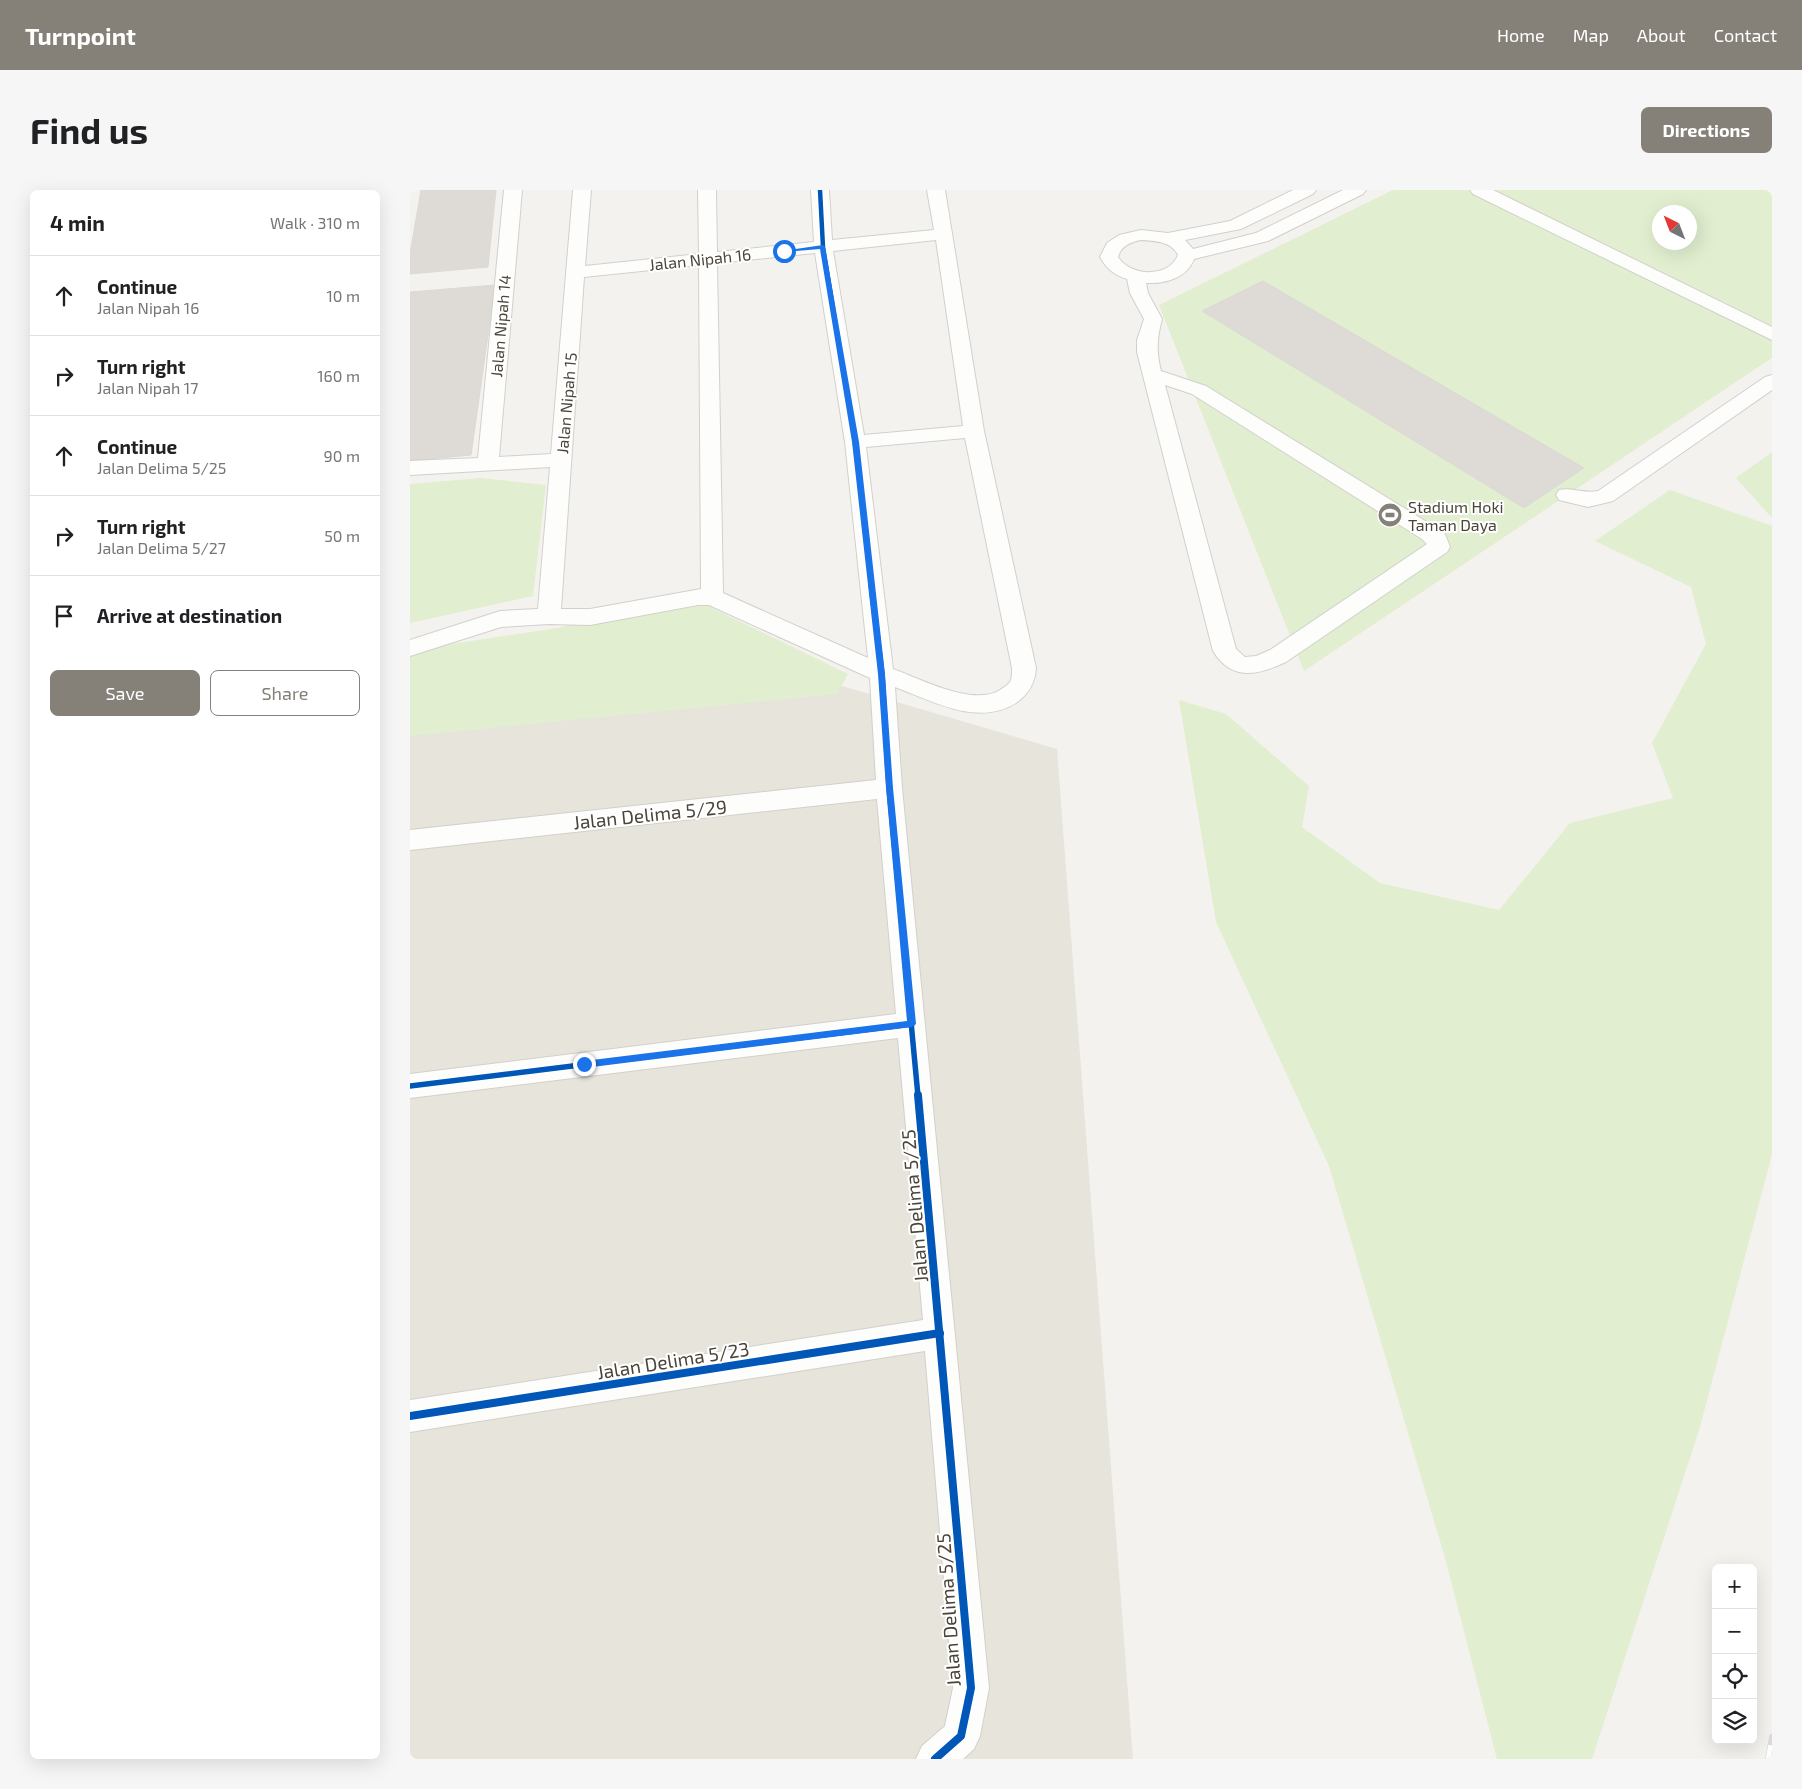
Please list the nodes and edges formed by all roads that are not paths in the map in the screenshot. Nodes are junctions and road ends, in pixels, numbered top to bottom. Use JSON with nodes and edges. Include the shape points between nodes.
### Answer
{"nodes":[{"id":1,"x":513,"y":190,"type":"edge"},
{"id":2,"x":582,"y":190,"type":"edge"},
{"id":3,"x":707,"y":190,"type":"edge"},
{"id":4,"x":820,"y":190,"type":"edge"},
{"id":5,"x":936,"y":190,"type":"edge"},
{"id":6,"x":1308,"y":190,"type":"edge"},
{"id":7,"x":1357,"y":190,"type":"edge"},
{"id":8,"x":1478,"y":190,"type":"edge"},
{"id":9,"x":944,"y":234,"type":"junction"},
{"id":10,"x":1168,"y":238,"type":"junction"},
{"id":11,"x":823,"y":247,"type":"junction"},
{"id":12,"x":1187,"y":255,"type":"junction"},
{"id":13,"x":708,"y":258,"type":"junction"},
{"id":14,"x":577,"y":272,"type":"junction"},
{"id":15,"x":1136,"y":276,"type":"junction"},
{"id":16,"x":1772,"y":334,"type":"edge"},
{"id":17,"x":1152,"y":374,"type":"junction"},
{"id":18,"x":1772,"y":381,"type":"edge"},
{"id":19,"x":974,"y":430,"type":"junction"},
{"id":20,"x":856,"y":442,"type":"junction"},
{"id":21,"x":561,"y":460,"type":"junction"},
{"id":22,"x":488,"y":462,"type":"junction"},
{"id":23,"x":410,"y":468,"type":"edge"},
{"id":24,"x":1567,"y":495,"type":"dead end"},
{"id":25,"x":712,"y":597,"type":"junction"},
{"id":26,"x":549,"y":616,"type":"junction"},
{"id":27,"x":410,"y":648,"type":"edge"},
{"id":28,"x":882,"y":674,"type":"junction"},
{"id":29,"x":890,"y":788,"type":"junction"},
{"id":30,"x":410,"y":840,"type":"edge"},
{"id":31,"x":912,"y":1024,"type":"junction"},
{"id":32,"x":410,"y":1086,"type":"edge"},
{"id":33,"x":940,"y":1333,"type":"junction"},
{"id":34,"x":410,"y":1416,"type":"edge"},
{"id":35,"x":948,"y":1747,"type":"edge"}],
"edges":[{"from":1,"to":22,"type":"street","name":"Jalan Nipah 14"},
{"from":2,"to":14,"type":"street","name":"Jalan Nipah 15"},
{"from":3,"to":13,"type":"street"},
{"from":4,"to":11,"type":"street","name":"Jalan Delima 5/25"},
{"from":5,"to":9,"type":"street"},
{"from":6,"to":10,"type":"street","via":[[1235,225]]},
{"from":7,"to":12,"type":"street","via":[[1262,238]]},
{"from":8,"to":16,"type":"street"},
{"from":9,"to":11,"type":"street","name":"Jalan Nipah 16"},
{"from":9,"to":19,"type":"street"},
{"from":10,"to":12,"type":"street","via":[[1182,245]]},
{"from":10,"to":15,"type":"street","via":[[1141,235],[1124,239],[1112,247],[1108,257],[1110,262],[1120,271]]},
{"from":11,"to":13,"type":"street","name":"Jalan Nipah 16"},
{"from":11,"to":20,"type":"street","name":"Jalan Delima 5/25"},
{"from":12,"to":15,"type":"street","via":[[1184,265],[1172,273],[1155,277]]},
{"from":13,"to":14,"type":"street","name":"Jalan Nipah 16"},
{"from":13,"to":25,"type":"street"},
{"from":14,"to":21,"type":"street","name":"Jalan Nipah 15"},
{"from":15,"to":17,"type":"street","via":[[1138,291],[1153,319],[1147,352]]},
{"from":17,"to":17,"type":"street","via":[[1199,390],[1430,534],[1437,539],[1439,547],[1278,656],[1254,666],[1231,660],[1222,642]]},
{"from":18,"to":24,"type":"street","via":[[1605,496],[1588,500]]},
{"from":19,"to":20,"type":"street"},
{"from":19,"to":28,"type":"street","via":[[1024,668],[1023,681],[1015,692],[999,702],[977,705]]},
{"from":20,"to":28,"type":"street","name":"Jalan Delima 5/25"},
{"from":21,"to":22,"type":"street"},
{"from":21,"to":26,"type":"street","name":"Jalan Nipah 15"},
{"from":22,"to":23,"type":"street"},
{"from":25,"to":26,"type":"street","via":[[590,617]]},
{"from":25,"to":28,"type":"street"},
{"from":26,"to":27,"type":"street","via":[[493,621]]},
{"from":28,"to":29,"type":"street","name":"Jalan Delima 5/25"},
{"from":29,"to":30,"type":"street","name":"Jalan Delima 5/29"},
{"from":29,"to":31,"type":"street","name":"Jalan Delima 5/25"},
{"from":31,"to":32,"type":"street"},
{"from":31,"to":33,"type":"street","name":"Jalan Delima 5/25"},
{"from":33,"to":34,"type":"street","name":"Jalan Delima 5/23"},
{"from":33,"to":35,"type":"street","name":"Jalan Delima 5/25","via":[[971,1688]]}]}
